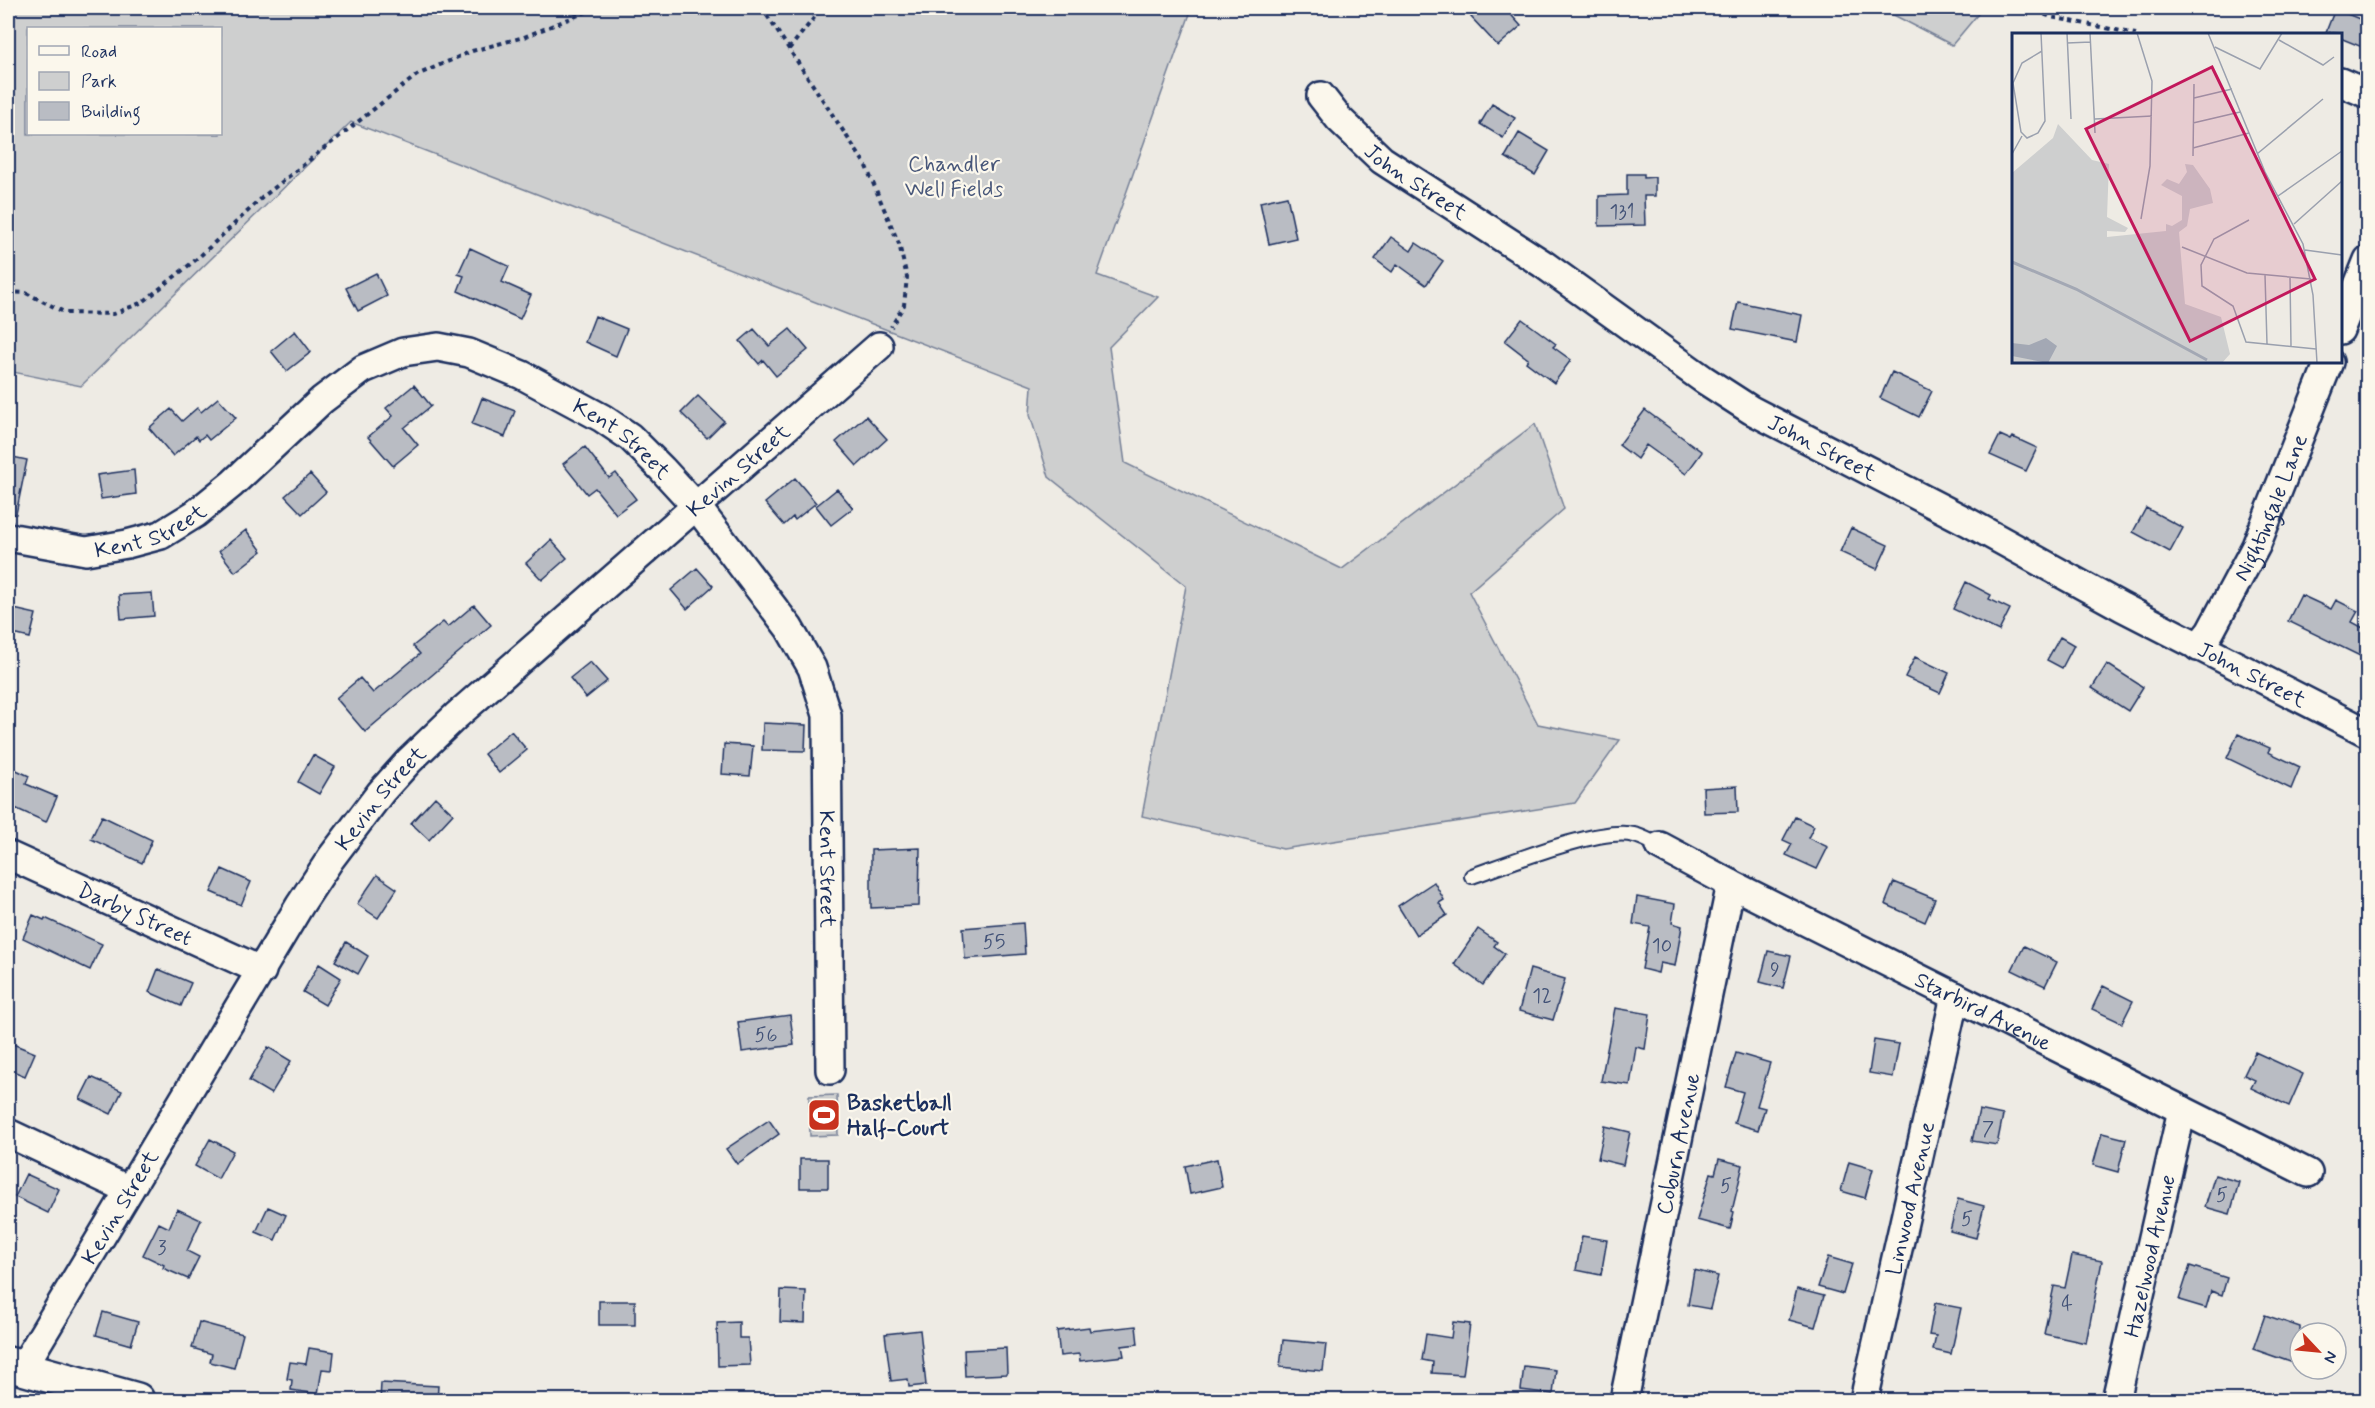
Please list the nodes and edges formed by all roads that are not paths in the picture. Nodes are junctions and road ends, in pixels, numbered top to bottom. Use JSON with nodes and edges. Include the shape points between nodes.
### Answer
{"nodes":[{"id":1,"x":2342,"y":83,"type":"edge"},
{"id":2,"x":2367,"y":94,"type":"edge"},
{"id":3,"x":1321,"y":96,"type":"dead end"},
{"id":4,"x":2367,"y":260,"type":"edge"},
{"id":5,"x":2342,"y":325,"type":"edge"},
{"id":6,"x":879,"y":346,"type":"road end"},
{"id":7,"x":2329,"y":363,"type":"edge"},
{"id":8,"x":697,"y":507,"type":"junction"},
{"id":9,"x":8,"y":537,"type":"edge"},
{"id":10,"x":2198,"y":647,"type":"junction"},
{"id":11,"x":2367,"y":734,"type":"edge"},
{"id":12,"x":1660,"y":846,"type":"joint"},
{"id":13,"x":8,"y":855,"type":"edge"},
{"id":14,"x":1472,"y":876,"type":"dead end"},
{"id":15,"x":1731,"y":884,"type":"junction"},
{"id":16,"x":262,"y":971,"type":"junction"},
{"id":17,"x":1955,"y":996,"type":"junction"},
{"id":18,"x":830,"y":1070,"type":"dead end"},
{"id":19,"x":2182,"y":1110,"type":"junction"},
{"id":20,"x":8,"y":1133,"type":"edge"},
{"id":21,"x":2308,"y":1173,"type":"dead end"},
{"id":22,"x":129,"y":1190,"type":"junction"},
{"id":23,"x":15,"y":1367,"type":"edge"},
{"id":24,"x":137,"y":1401,"type":"edge"},
{"id":25,"x":1624,"y":1401,"type":"edge"},
{"id":26,"x":1864,"y":1401,"type":"edge"},
{"id":27,"x":2115,"y":1401,"type":"edge"}],
"edges":[{"from":1,"to":2,"type":"street"},
{"from":3,"to":10,"type":"street","name":"John Street","via":[[1382,160],[1543,264],[1751,410]]},
{"from":4,"to":5,"type":"street"},
{"from":6,"to":8,"type":"street","name":"Kevin Street"},
{"from":7,"to":10,"type":"street","name":"Nightingale Lane","via":[[2256,546],[2216,623]]},
{"from":8,"to":9,"type":"street","name":"Kent Street","via":[[630,437],[602,418],[522,375],[469,353],[438,347],[403,352],[363,369],[322,400],[232,484],[161,535],[86,551]]},
{"from":8,"to":16,"type":"street","name":"Kevin Street","via":[[409,761],[331,858]]},
{"from":8,"to":18,"type":"street","name":"Kent Street","via":[[789,628],[812,668],[827,716]]},
{"from":10,"to":11,"type":"street","name":"John Street"},
{"from":12,"to":14,"type":"lane","via":[[1634,835],[1598,835]]},
{"from":12,"to":15,"type":"street","name":"Starbird Avenue"},
{"from":13,"to":16,"type":"street","name":"Darby Street"},
{"from":15,"to":17,"type":"street","name":"Starbird Avenue"},
{"from":15,"to":25,"type":"street","name":"Coburn Avenue"},
{"from":16,"to":22,"type":"street","name":"Kevin Street"},
{"from":17,"to":19,"type":"street","name":"Starbird Avenue"},
{"from":17,"to":26,"type":"street","name":"Linwood Avenue"},
{"from":19,"to":21,"type":"street","name":"Starbird Avenue"},
{"from":19,"to":27,"type":"street","name":"Hazelwood Avenue"},
{"from":20,"to":22,"type":"street"},
{"from":22,"to":23,"type":"street","name":"Kevin Street"},
{"from":23,"to":24,"type":"street"}]}
